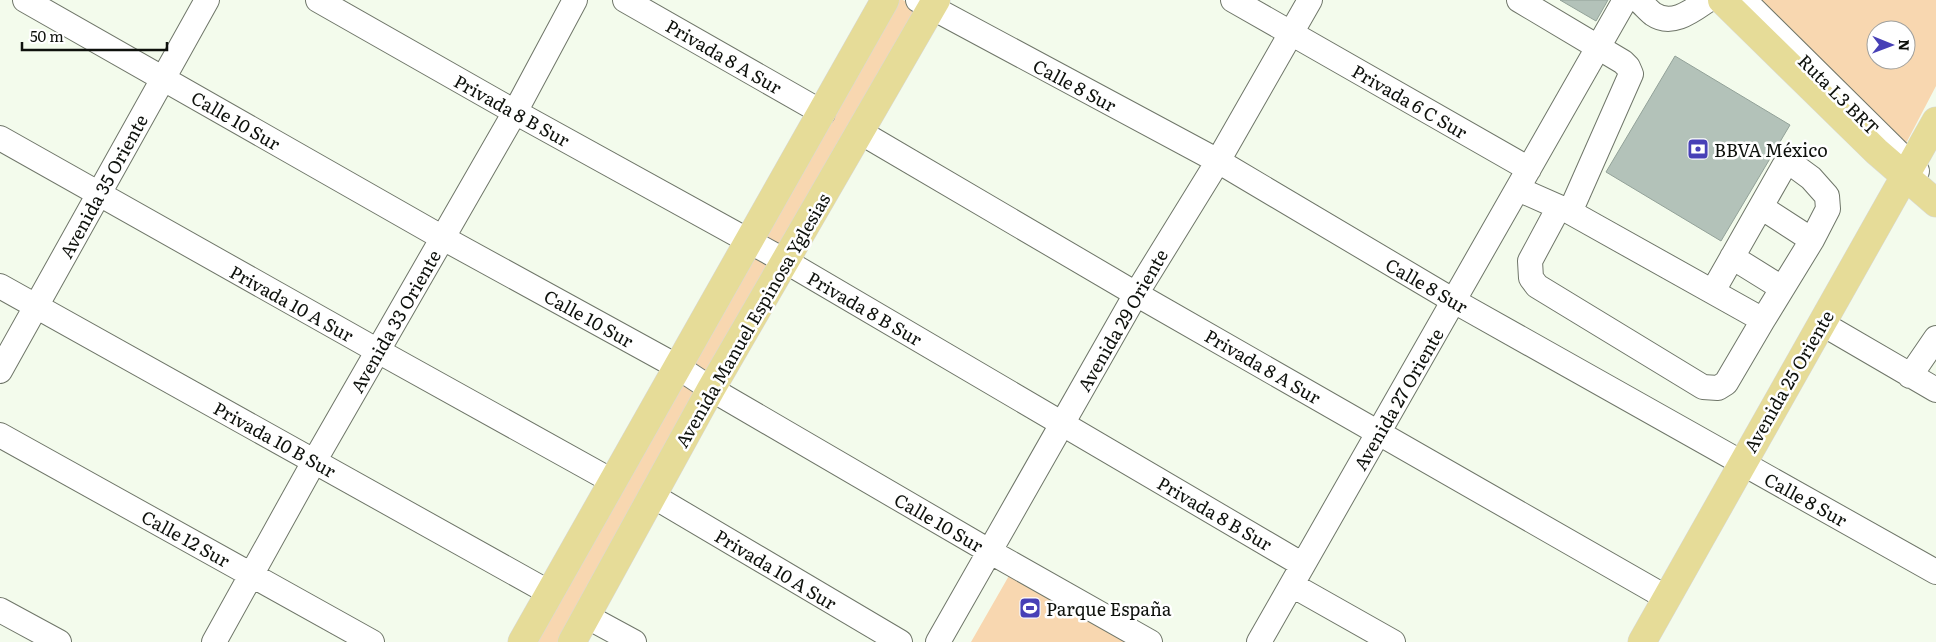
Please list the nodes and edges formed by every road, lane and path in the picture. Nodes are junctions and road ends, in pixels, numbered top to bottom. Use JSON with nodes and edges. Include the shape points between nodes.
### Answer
{"nodes":[{"id":1,"x":25,"y":0,"type":"edge"},
{"id":2,"x":207,"y":0,"type":"edge"},
{"id":3,"x":318,"y":0,"type":"edge"},
{"id":4,"x":575,"y":0,"type":"edge"},
{"id":5,"x":625,"y":0,"type":"edge"},
{"id":6,"x":885,"y":0,"type":"edge"},
{"id":7,"x":1233,"y":0,"type":"edge"},
{"id":8,"x":1310,"y":0,"type":"edge"},
{"id":9,"x":1520,"y":0,"type":"edge"},
{"id":10,"x":1626,"y":0,"type":"edge"},
{"id":11,"x":1638,"y":0,"type":"edge"},
{"id":12,"x":1708,"y":0,"type":"edge"},
{"id":13,"x":1722,"y":0,"type":"edge"},
{"id":14,"x":1744,"y":0,"type":"edge"},
{"id":15,"x":928,"y":3,"type":"edge"},
{"id":16,"x":1291,"y":33,"type":"junction"},
{"id":17,"x":1598,"y":48,"type":"junction"},
{"id":18,"x":163,"y":78,"type":"junction"},
{"id":19,"x":515,"y":112,"type":"junction"},
{"id":20,"x":823,"y":112,"type":"junction"},
{"id":21,"x":1936,"y":122,"type":"edge"},
{"id":22,"x":860,"y":132,"type":"junction"},
{"id":23,"x":0,"y":138,"type":"edge"},
{"id":24,"x":1218,"y":161,"type":"junction"},
{"id":25,"x":1908,"y":171,"type":"junction"},
{"id":26,"x":1524,"y":179,"type":"junction"},
{"id":27,"x":1936,"y":187,"type":"edge"},
{"id":28,"x":99,"y":194,"type":"junction"},
{"id":29,"x":1936,"y":203,"type":"edge"},
{"id":30,"x":1761,"y":207,"type":"junction"},
{"id":31,"x":1565,"y":209,"type":"junction"},
{"id":32,"x":443,"y":238,"type":"junction"},
{"id":33,"x":1812,"y":240,"type":"junction"},
{"id":34,"x":749,"y":241,"type":"junction"},
{"id":35,"x":1732,"y":257,"type":"junction"},
{"id":36,"x":786,"y":261,"type":"junction"},
{"id":37,"x":0,"y":286,"type":"edge"},
{"id":38,"x":1782,"y":288,"type":"junction"},
{"id":39,"x":1713,"y":291,"type":"junction"},
{"id":40,"x":1136,"y":294,"type":"junction"},
{"id":41,"x":1454,"y":302,"type":"junction"},
{"id":42,"x":36,"y":306,"type":"junction"},
{"id":43,"x":1763,"y":320,"type":"junction"},
{"id":44,"x":1821,"y":323,"type":"junction"},
{"id":45,"x":1936,"y":338,"type":"edge"},
{"id":46,"x":378,"y":351,"type":"junction"},
{"id":47,"x":678,"y":367,"type":"junction"},
{"id":48,"x":0,"y":372,"type":"edge"},
{"id":49,"x":1910,"y":376,"type":"junction"},
{"id":50,"x":711,"y":389,"type":"junction"},
{"id":51,"x":1936,"y":390,"type":"edge"},
{"id":52,"x":1062,"y":424,"type":"junction"},
{"id":53,"x":1379,"y":433,"type":"junction"},
{"id":54,"x":0,"y":435,"type":"edge"},
{"id":55,"x":315,"y":460,"type":"junction"},
{"id":56,"x":1742,"y":464,"type":"junction"},
{"id":57,"x":612,"y":480,"type":"junction"},
{"id":58,"x":653,"y":496,"type":"junction"},
{"id":59,"x":989,"y":551,"type":"junction"},
{"id":60,"x":1936,"y":572,"type":"edge"},
{"id":61,"x":253,"y":574,"type":"junction"},
{"id":62,"x":1298,"y":575,"type":"junction"},
{"id":63,"x":550,"y":593,"type":"junction"},
{"id":64,"x":1666,"y":598,"type":"junction"},
{"id":65,"x":0,"y":610,"type":"edge"},
{"id":66,"x":586,"y":616,"type":"junction"},
{"id":67,"x":59,"y":642,"type":"edge"},
{"id":68,"x":214,"y":642,"type":"edge"},
{"id":69,"x":372,"y":642,"type":"edge"},
{"id":70,"x":522,"y":642,"type":"edge"},
{"id":71,"x":572,"y":642,"type":"edge"},
{"id":72,"x":634,"y":642,"type":"edge"},
{"id":73,"x":900,"y":642,"type":"edge"},
{"id":74,"x":938,"y":642,"type":"edge"},
{"id":75,"x":1150,"y":642,"type":"edge"},
{"id":76,"x":1258,"y":642,"type":"edge"},
{"id":77,"x":1393,"y":642,"type":"edge"},
{"id":78,"x":1642,"y":642,"type":"edge"}],
"edges":[{"from":1,"to":18,"type":"street","name":"Calle 10 Sur"},
{"from":2,"to":18,"type":"street","name":"Avenida 35 Oriente"},
{"from":3,"to":19,"type":"street","name":"Privada 8 B Sur"},
{"from":4,"to":19,"type":"street","name":"Avenida 33 Oriente"},
{"from":5,"to":20,"type":"street","name":"Privada 8 A Sur"},
{"from":6,"to":20,"type":"main road"},
{"from":7,"to":16,"type":"street","name":"Privada 6 C Sur"},
{"from":8,"to":16,"type":"street","name":"Avenida 29 Oriente"},
{"from":9,"to":17,"type":"street"},
{"from":10,"to":17,"type":"street","name":"Avenida 27 Oriente"},
{"from":11,"to":12,"type":"street","via":[[1664,18],[1688,14]]},
{"from":13,"to":25,"type":"main road","via":[[1876,151]]},
{"from":14,"to":25,"type":"street","name":"Ruta L3 BRT"},
{"from":15,"to":22,"type":"main road","name":"Avenida Manuel Espinosa Yglesias"},
{"from":15,"to":24,"type":"street","name":"Calle 8 Sur"},
{"from":16,"to":24,"type":"street","name":"Avenida 29 Oriente"},
{"from":16,"to":26,"type":"street","name":"Privada 6 C Sur"},
{"from":17,"to":26,"type":"street","name":"Avenida 27 Oriente"},
{"from":17,"to":31,"type":"street","via":[[1623,62],[1631,74]]},
{"from":18,"to":28,"type":"street","name":"Avenida 35 Oriente"},
{"from":18,"to":32,"type":"street","name":"Calle 10 Sur"},
{"from":19,"to":32,"type":"street","name":"Avenida 33 Oriente"},
{"from":19,"to":34,"type":"street","name":"Privada 8 B Sur"},
{"from":20,"to":34,"type":"main road"},
{"from":21,"to":25,"type":"main road","name":"Avenida 25 Oriente"},
{"from":22,"to":36,"type":"main road","name":"Avenida Manuel Espinosa Yglesias"},
{"from":22,"to":40,"type":"street","name":"Privada 8 A Sur"},
{"from":23,"to":28,"type":"street","name":"Privada 10 A Sur"},
{"from":24,"to":40,"type":"street","name":"Avenida 29 Oriente"},
{"from":24,"to":41,"type":"street","name":"Calle 8 Sur"},
{"from":25,"to":27,"type":"street","name":"Ruta L3 BRT"},
{"from":25,"to":29,"type":"main road"},
{"from":25,"to":44,"type":"main road","name":"Avenida 25 Oriente"},
{"from":26,"to":31,"type":"street","name":"Privada 6 C Sur"},
{"from":26,"to":41,"type":"street","name":"Avenida 27 Oriente"},
{"from":28,"to":42,"type":"street","name":"Avenida 35 Oriente"},
{"from":28,"to":46,"type":"street","name":"Privada 10 A Sur"},
{"from":30,"to":33,"type":"street"},
{"from":30,"to":33,"type":"street","via":[[1784,166],[1792,164],[1827,196],[1828,209]]},
{"from":30,"to":35,"type":"street"},
{"from":31,"to":39,"type":"street","name":"Privada 6 C Sur"},
{"from":31,"to":43,"type":"street","via":[[1530,261],[1531,278],[1537,286],[1703,387],[1718,388],[1726,383]]},
{"from":32,"to":46,"type":"street","name":"Avenida 33 Oriente"},
{"from":32,"to":47,"type":"street","name":"Calle 10 Sur"},
{"from":33,"to":38,"type":"street"},
{"from":34,"to":36,"type":"street","name":"Privada 8 B Sur"},
{"from":34,"to":47,"type":"main road"},
{"from":35,"to":38,"type":"street"},
{"from":35,"to":39,"type":"street"},
{"from":36,"to":50,"type":"main road","name":"Avenida Manuel Espinosa Yglesias"},
{"from":36,"to":52,"type":"street","name":"Privada 8 B Sur"},
{"from":37,"to":42,"type":"street","name":"Privada 10 B Sur"},
{"from":38,"to":43,"type":"street"},
{"from":39,"to":43,"type":"street","name":"Privada 6 C Sur"},
{"from":40,"to":52,"type":"street","name":"Avenida 29 Oriente"},
{"from":40,"to":53,"type":"street","name":"Privada 8 A Sur"},
{"from":41,"to":53,"type":"street","name":"Avenida 27 Oriente"},
{"from":41,"to":56,"type":"street","name":"Calle 8 Sur"},
{"from":42,"to":48,"type":"street","name":"Avenida 35 Oriente"},
{"from":42,"to":55,"type":"street","name":"Privada 10 B Sur"},
{"from":44,"to":49,"type":"street"},
{"from":44,"to":56,"type":"main road","name":"Avenida 25 Oriente"},
{"from":45,"to":49,"type":"street"},
{"from":46,"to":55,"type":"street","name":"Avenida 33 Oriente"},
{"from":46,"to":57,"type":"street","name":"Privada 10 A Sur"},
{"from":47,"to":50,"type":"street","name":"Calle 10 Sur"},
{"from":47,"to":57,"type":"main road"},
{"from":49,"to":51,"type":"street"},
{"from":50,"to":58,"type":"main road","name":"Avenida Manuel Espinosa Yglesias"},
{"from":50,"to":59,"type":"street","name":"Calle 10 Sur"},
{"from":52,"to":59,"type":"street","name":"Avenida 29 Oriente"},
{"from":52,"to":62,"type":"street","name":"Privada 8 B Sur"},
{"from":53,"to":62,"type":"street","name":"Avenida 27 Oriente"},
{"from":53,"to":64,"type":"street","name":"Privada 8 A Sur"},
{"from":54,"to":61,"type":"street","name":"Calle 12 Sur"},
{"from":55,"to":61,"type":"street","name":"Avenida 33 Oriente"},
{"from":55,"to":63,"type":"street","name":"Privada 10 B Sur"},
{"from":56,"to":60,"type":"street","name":"Calle 8 Sur"},
{"from":56,"to":64,"type":"main road","name":"Avenida 25 Oriente"},
{"from":57,"to":63,"type":"main road"},
{"from":58,"to":66,"type":"main road","name":"Avenida Manuel Espinosa Yglesias"},
{"from":58,"to":73,"type":"street","name":"Privada 10 A Sur"},
{"from":59,"to":74,"type":"street","name":"Avenida 29 Oriente"},
{"from":59,"to":75,"type":"street","name":"Calle 10 Sur"},
{"from":61,"to":68,"type":"street","name":"Avenida 33 Oriente"},
{"from":61,"to":69,"type":"street","name":"Calle 12 Sur"},
{"from":62,"to":76,"type":"street","name":"Avenida 27 Oriente"},
{"from":62,"to":77,"type":"street","name":"Privada 8 B Sur"},
{"from":63,"to":70,"type":"main road"},
{"from":64,"to":78,"type":"main road","name":"Avenida 25 Oriente"},
{"from":65,"to":67,"type":"street"},
{"from":66,"to":71,"type":"main road","name":"Avenida Manuel Espinosa Yglesias"},
{"from":66,"to":72,"type":"street"}]}
